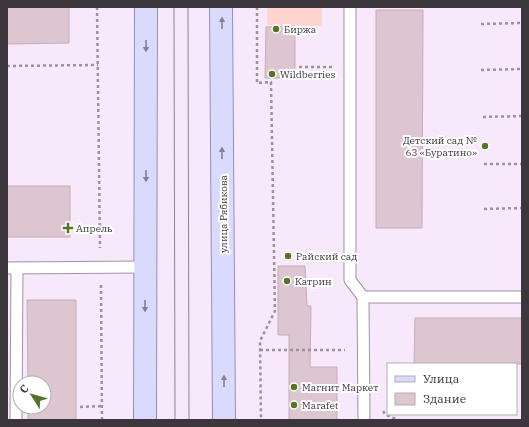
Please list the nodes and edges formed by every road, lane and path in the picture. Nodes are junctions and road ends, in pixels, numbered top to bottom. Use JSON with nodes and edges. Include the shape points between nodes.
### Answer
{"nodes":[{"id":1,"x":97,"y":7,"type":"edge"},
{"id":2,"x":146,"y":7,"type":"edge"},
{"id":3,"x":222,"y":7,"type":"edge"},
{"id":4,"x":257,"y":7,"type":"edge"},
{"id":5,"x":350,"y":7,"type":"edge"},
{"id":6,"x":522,"y":23,"type":"edge"},
{"id":7,"x":481,"y":24,"type":"dead end"},
{"id":8,"x":98,"y":65,"type":"junction"},
{"id":9,"x":7,"y":66,"type":"edge"},
{"id":10,"x":299,"y":67,"type":"dead end"},
{"id":11,"x":350,"y":67,"type":"junction"},
{"id":12,"x":522,"y":69,"type":"edge"},
{"id":13,"x":481,"y":70,"type":"dead end"},
{"id":14,"x":522,"y":116,"type":"edge"},
{"id":15,"x":483,"y":117,"type":"dead end"},
{"id":16,"x":484,"y":164,"type":"dead end"},
{"id":17,"x":522,"y":164,"type":"edge"},
{"id":18,"x":522,"y":208,"type":"edge"},
{"id":19,"x":484,"y":209,"type":"dead end"},
{"id":20,"x":145,"y":267,"type":"junction"},
{"id":21,"x":12,"y":268,"type":"edge"},
{"id":22,"x":100,"y":268,"type":"junction"},
{"id":23,"x":522,"y":297,"type":"edge"},
{"id":24,"x":363,"y":298,"type":"junction"},
{"id":25,"x":260,"y":350,"type":"junction"},
{"id":26,"x":363,"y":350,"type":"junction"},
{"id":27,"x":102,"y":406,"type":"junction"},
{"id":28,"x":80,"y":407,"type":"dead end"},
{"id":29,"x":16,"y":420,"type":"edge"},
{"id":30,"x":102,"y":420,"type":"edge"},
{"id":31,"x":145,"y":420,"type":"edge"},
{"id":32,"x":224,"y":420,"type":"edge"},
{"id":33,"x":261,"y":420,"type":"edge"},
{"id":34,"x":364,"y":420,"type":"edge"}],
"edges":[{"from":1,"to":8,"type":"path"},
{"from":2,"to":20,"type":"main road","one_way":true},
{"from":32,"to":3,"type":"main road","name":"улица Рябикова","one_way":true},
{"from":4,"to":25,"type":"path","via":[[257,83],[271,82],[275,311],[260,341]]},
{"from":5,"to":11,"type":"lane"},
{"from":6,"to":7,"type":"path"},
{"from":8,"to":9,"type":"path"},
{"from":8,"to":22,"type":"path"},
{"from":10,"to":11,"type":"path"},
{"from":11,"to":24,"type":"lane","via":[[350,280]]},
{"from":12,"to":13,"type":"path"},
{"from":14,"to":15,"type":"path"},
{"from":16,"to":17,"type":"path"},
{"from":18,"to":19,"type":"path"},
{"from":20,"to":22,"type":"lane"},
{"from":20,"to":31,"type":"main road","one_way":true},
{"from":21,"to":22,"type":"lane"},
{"from":21,"to":29,"type":"lane"},
{"from":22,"to":27,"type":"path"},
{"from":23,"to":24,"type":"lane"},
{"from":24,"to":26,"type":"lane"},
{"from":25,"to":26,"type":"path"},
{"from":25,"to":33,"type":"path"},
{"from":26,"to":34,"type":"lane"},
{"from":27,"to":28,"type":"path"},
{"from":27,"to":30,"type":"path"}]}
